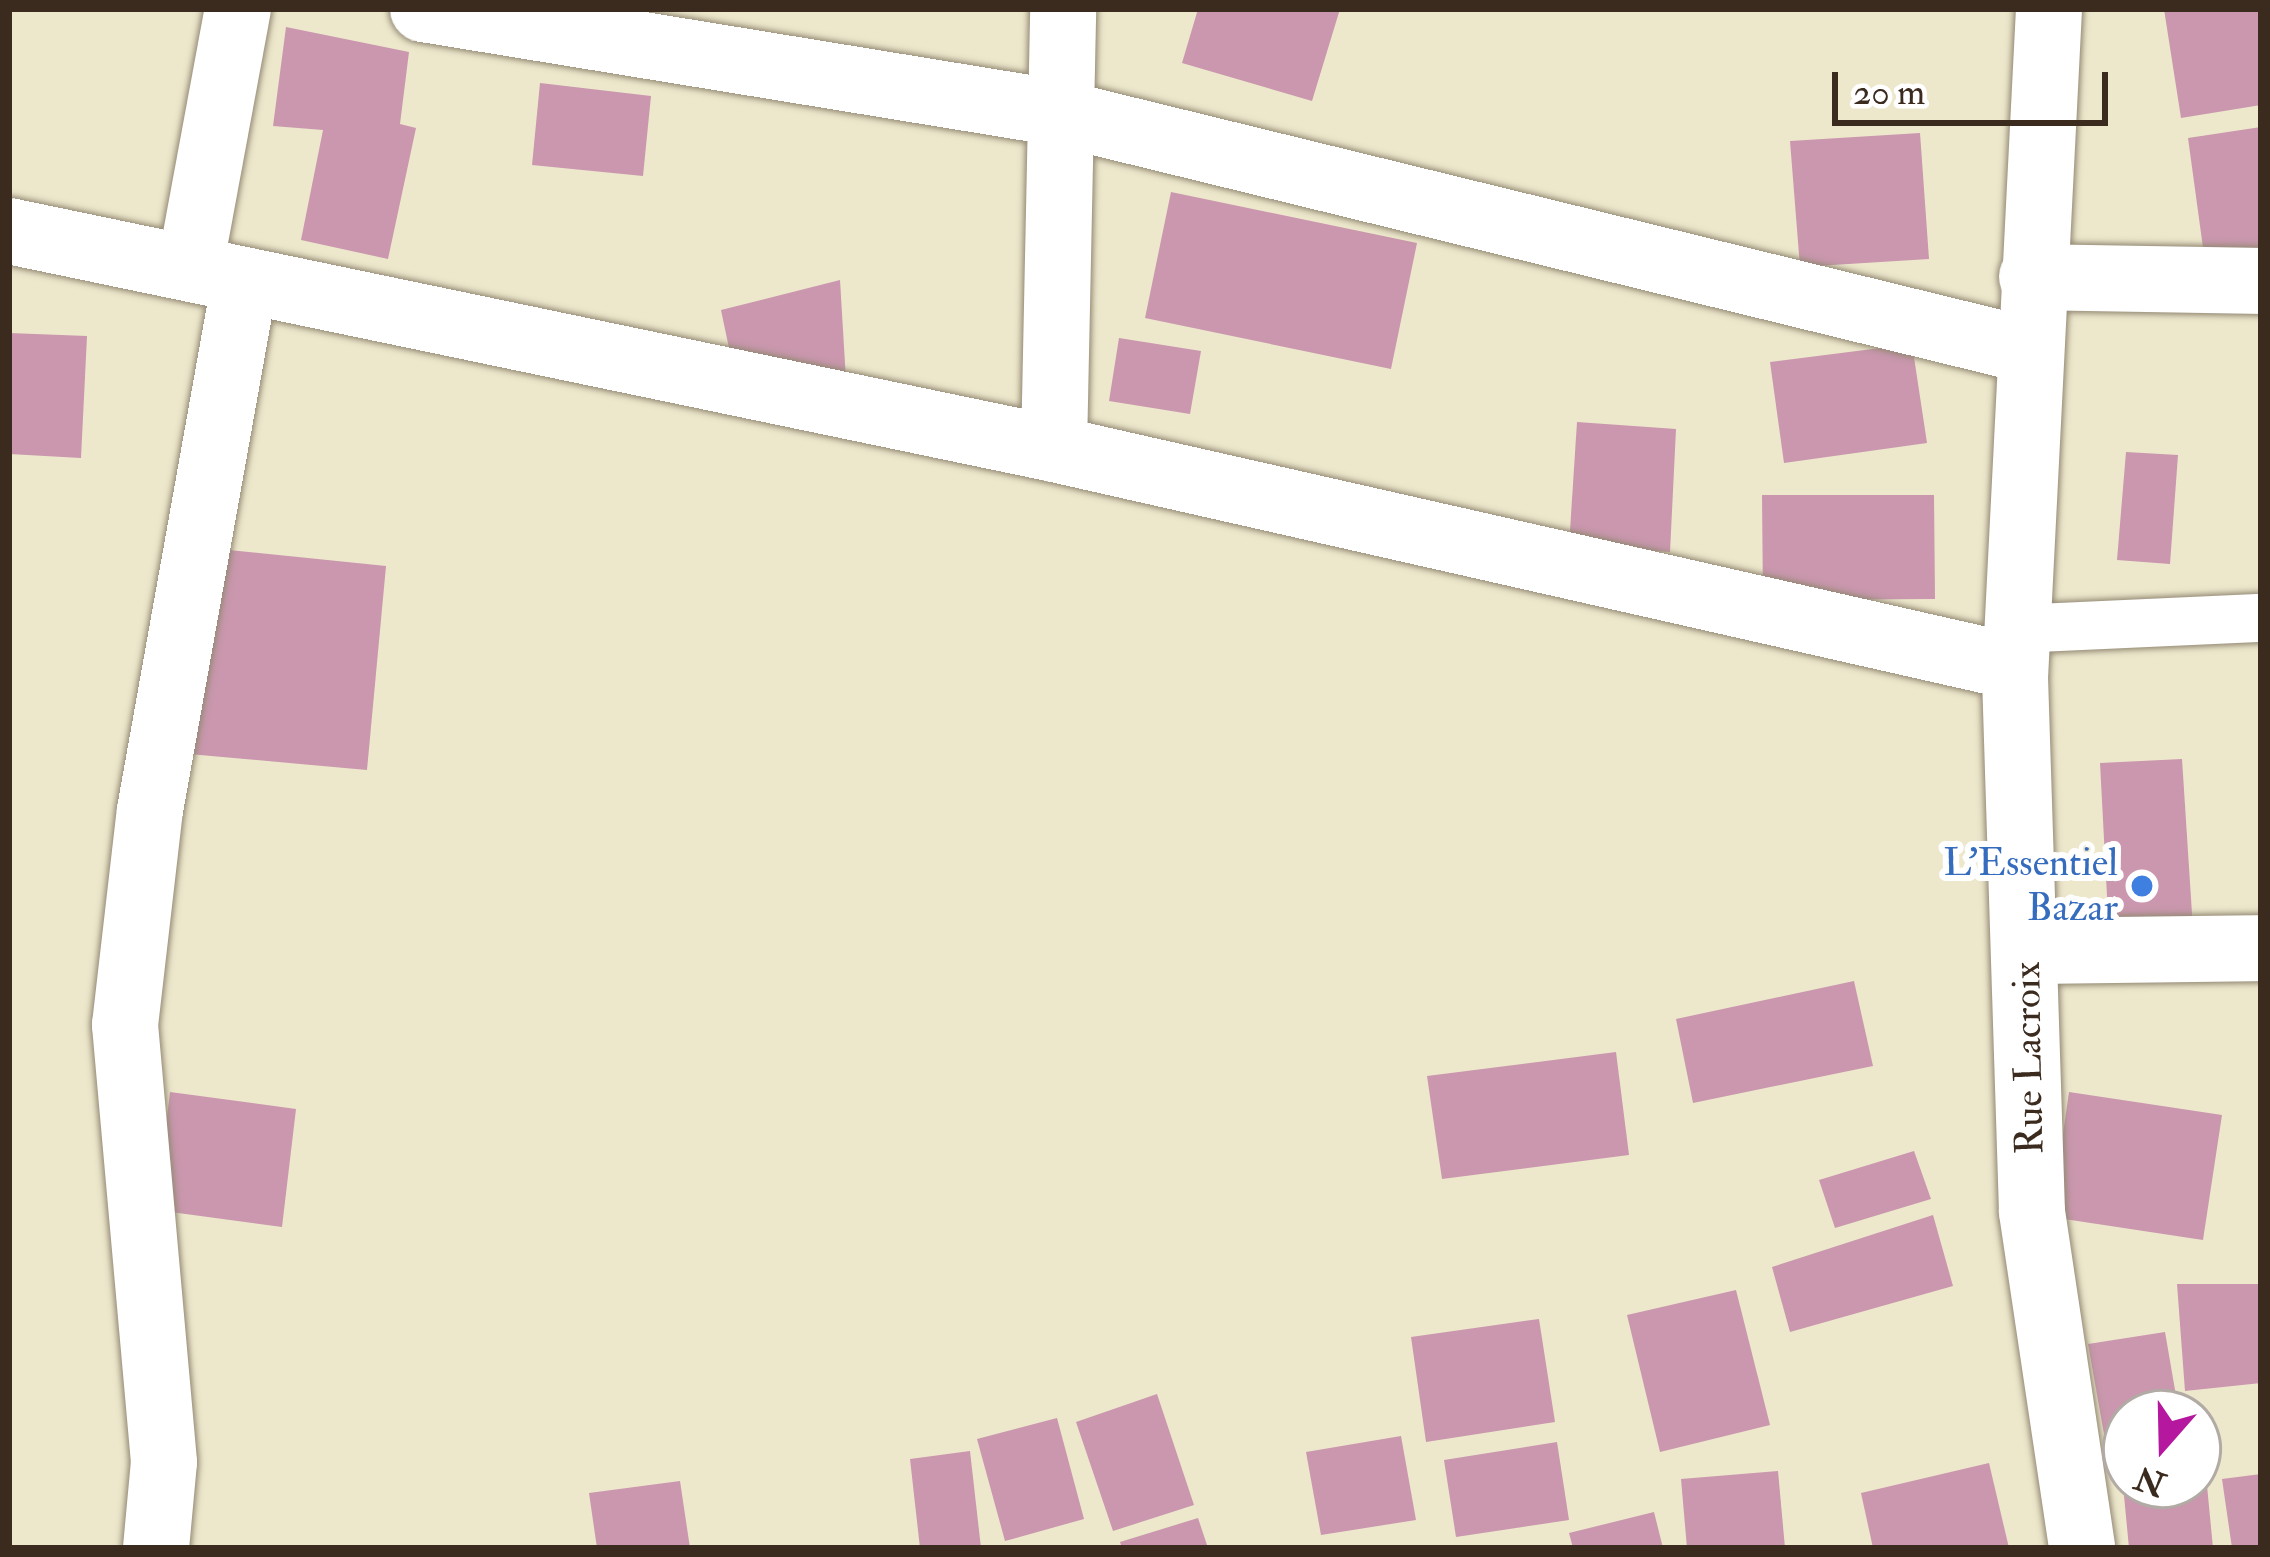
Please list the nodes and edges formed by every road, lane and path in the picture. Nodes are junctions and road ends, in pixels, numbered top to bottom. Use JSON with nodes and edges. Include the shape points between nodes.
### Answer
{"nodes":[{"id":1,"x":238,"y":9,"type":"edge"},
{"id":2,"x":423,"y":9,"type":"edge"},
{"id":3,"x":1063,"y":9,"type":"edge"},
{"id":4,"x":2048,"y":9,"type":"edge"},
{"id":5,"x":1059,"y":113,"type":"junction"},
{"id":6,"x":9,"y":231,"type":"edge"},
{"id":7,"x":218,"y":271,"type":"junction"},
{"id":8,"x":2032,"y":277,"type":"junction"},
{"id":9,"x":2261,"y":281,"type":"edge"},
{"id":10,"x":2027,"y":350,"type":"junction"},
{"id":11,"x":1054,"y":449,"type":"junction"},
{"id":12,"x":2261,"y":618,"type":"edge"},
{"id":13,"x":2016,"y":648,"type":"junction"},
{"id":14,"x":2261,"y":948,"type":"edge"},
{"id":15,"x":2027,"y":951,"type":"junction"},
{"id":16,"x":156,"y":1548,"type":"edge"},
{"id":17,"x":2082,"y":1548,"type":"edge"}],
"edges":[{"from":1,"to":7,"type":"street"},
{"from":2,"to":5,"type":"street"},
{"from":3,"to":5,"type":"street"},
{"from":4,"to":8,"type":"street","name":"Rue Lacroix"},
{"from":5,"to":10,"type":"street"},
{"from":5,"to":11,"type":"street"},
{"from":6,"to":7,"type":"street"},
{"from":7,"to":11,"type":"street"},
{"from":7,"to":16,"type":"street","via":[[124,1025],[164,1462]]},
{"from":8,"to":9,"type":"street"},
{"from":8,"to":10,"type":"street","name":"Rue Lacroix"},
{"from":10,"to":13,"type":"street","name":"Rue Lacroix"},
{"from":11,"to":13,"type":"street"},
{"from":12,"to":13,"type":"lane"},
{"from":13,"to":15,"type":"street","name":"Rue Lacroix"},
{"from":14,"to":15,"type":"street"},
{"from":15,"to":17,"type":"street","name":"Rue Lacroix","via":[[2032,1212]]}]}
